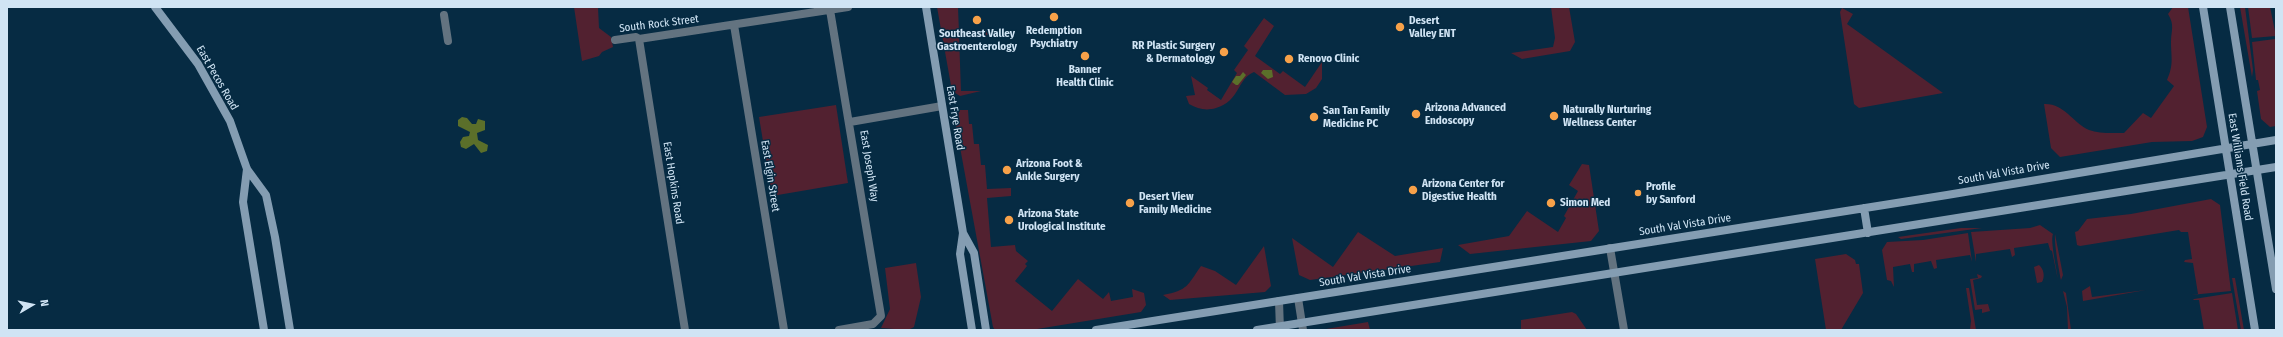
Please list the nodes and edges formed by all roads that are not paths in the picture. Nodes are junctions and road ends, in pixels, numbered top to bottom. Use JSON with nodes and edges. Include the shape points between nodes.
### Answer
{"nodes":[{"id":1,"x":154,"y":7,"type":"edge"},
{"id":2,"x":848,"y":7,"type":"edge"},
{"id":3,"x":926,"y":7,"type":"edge"},
{"id":4,"x":2203,"y":7,"type":"edge"},
{"id":5,"x":2230,"y":7,"type":"edge"},
{"id":6,"x":830,"y":10,"type":"junction"},
{"id":7,"x":444,"y":15,"type":"dead end"},
{"id":8,"x":734,"y":25,"type":"junction"},
{"id":9,"x":639,"y":39,"type":"junction"},
{"id":10,"x":615,"y":40,"type":"dead end"},
{"id":11,"x":448,"y":41,"type":"dead end"},
{"id":12,"x":942,"y":106,"type":"junction"},
{"id":13,"x":850,"y":122,"type":"junction"},
{"id":14,"x":2276,"y":140,"type":"edge"},
{"id":15,"x":2252,"y":144,"type":"junction"},
{"id":16,"x":2226,"y":148,"type":"junction"},
{"id":17,"x":2276,"y":167,"type":"edge"},
{"id":18,"x":247,"y":169,"type":"junction"},
{"id":19,"x":2257,"y":170,"type":"junction"},
{"id":20,"x":2230,"y":175,"type":"junction"},
{"id":21,"x":1864,"y":208,"type":"junction"},
{"id":22,"x":963,"y":233,"type":"junction"},
{"id":23,"x":1868,"y":233,"type":"junction"},
{"id":24,"x":1610,"y":248,"type":"junction"},
{"id":25,"x":1614,"y":272,"type":"junction"},
{"id":26,"x":2276,"y":289,"type":"edge"},
{"id":27,"x":1298,"y":298,"type":"junction"},
{"id":28,"x":1279,"y":301,"type":"junction"},
{"id":29,"x":1302,"y":326,"type":"edge"},
{"id":30,"x":1280,"y":328,"type":"edge"},
{"id":31,"x":264,"y":330,"type":"edge"},
{"id":32,"x":290,"y":330,"type":"edge"},
{"id":33,"x":685,"y":330,"type":"edge"},
{"id":34,"x":784,"y":330,"type":"edge"},
{"id":35,"x":839,"y":330,"type":"edge"},
{"id":36,"x":972,"y":330,"type":"edge"},
{"id":37,"x":986,"y":330,"type":"edge"},
{"id":38,"x":1096,"y":330,"type":"edge"},
{"id":39,"x":1257,"y":330,"type":"edge"},
{"id":40,"x":1624,"y":330,"type":"edge"},
{"id":41,"x":2255,"y":330,"type":"edge"}],
"edges":[{"from":1,"to":18,"type":"main road","name":"East Pecos Road","via":[[198,64],[230,122]]},
{"from":2,"to":6,"type":"street","name":"South Rock Street"},
{"from":3,"to":12,"type":"main road","name":"East Frye Road"},
{"from":4,"to":16,"type":"main road","name":"East Williams Field Road"},
{"from":5,"to":15,"type":"main road","name":"East Williams Field Road"},
{"from":6,"to":8,"type":"street","name":"South Rock Street"},
{"from":6,"to":13,"type":"street","name":"East Joseph Way"},
{"from":7,"to":11,"type":"street"},
{"from":8,"to":9,"type":"street","name":"South Rock Street"},
{"from":8,"to":34,"type":"street","name":"East Elgin Street"},
{"from":9,"to":10,"type":"street","name":"South Rock Street","via":[[636,37]]},
{"from":9,"to":33,"type":"street","name":"East Hopkins Road"},
{"from":12,"to":13,"type":"street"},
{"from":12,"to":22,"type":"main road","name":"East Frye Road"},
{"from":13,"to":35,"type":"street","name":"East Joseph Way","via":[[881,316],[873,324]]},
{"from":14,"to":15,"type":"main road","name":"South Val Vista Drive"},
{"from":15,"to":16,"type":"main road","name":"South Val Vista Drive"},
{"from":15,"to":19,"type":"main road","name":"East Williams Field Road"},
{"from":16,"to":20,"type":"main road","name":"East Williams Field Road"},
{"from":16,"to":21,"type":"main road","name":"South Val Vista Drive"},
{"from":17,"to":19,"type":"main road"},
{"from":18,"to":31,"type":"main road","name":"East Pecos Road","via":[[243,202]]},
{"from":18,"to":32,"type":"main road","name":"East Pecos Road","via":[[266,195]]},
{"from":19,"to":20,"type":"main road"},
{"from":19,"to":26,"type":"main road","name":"East Williams Field Road"},
{"from":20,"to":23,"type":"main road"},
{"from":20,"to":41,"type":"main road","name":"East Williams Field Road"},
{"from":21,"to":23,"type":"main road"},
{"from":21,"to":24,"type":"main road","name":"South Val Vista Drive"},
{"from":22,"to":36,"type":"main road","name":"East Frye Road","via":[[960,254]]},
{"from":22,"to":37,"type":"main road","name":"East Frye Road","via":[[974,253]]},
{"from":23,"to":25,"type":"main road"},
{"from":24,"to":25,"type":"street"},
{"from":24,"to":27,"type":"main road","name":"South Val Vista Drive"},
{"from":25,"to":29,"type":"main road"},
{"from":25,"to":40,"type":"street"},
{"from":27,"to":28,"type":"main road","name":"South Val Vista Drive"},
{"from":27,"to":29,"type":"street"},
{"from":28,"to":30,"type":"street"},
{"from":28,"to":38,"type":"main road","name":"South Val Vista Drive"},
{"from":29,"to":30,"type":"main road"},
{"from":30,"to":39,"type":"main road"}]}
